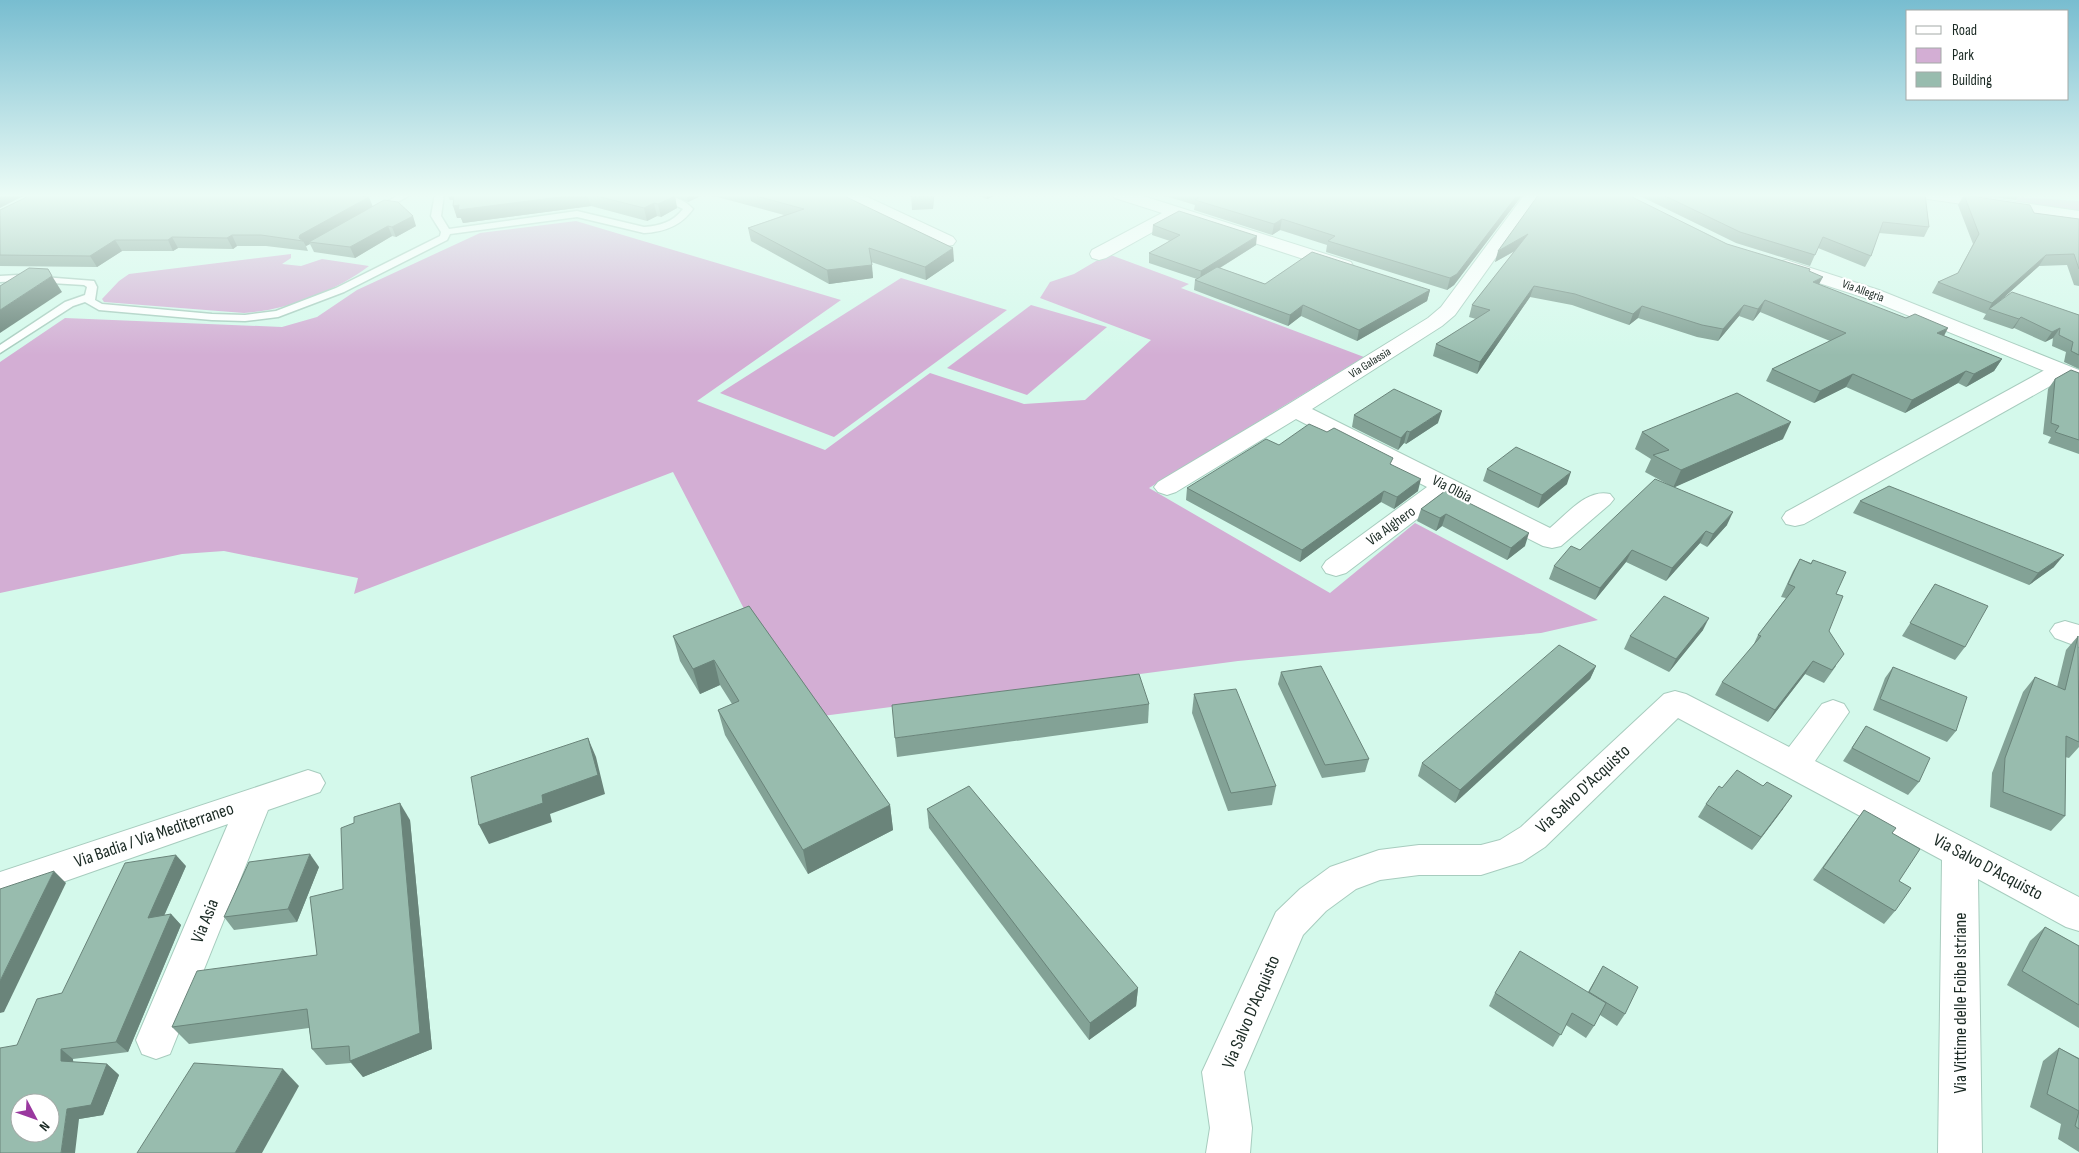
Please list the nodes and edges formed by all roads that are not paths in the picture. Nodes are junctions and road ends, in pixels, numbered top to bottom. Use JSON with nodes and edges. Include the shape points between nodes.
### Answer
{"nodes":[{"id":1,"x":424,"y":248,"type":"edge"},
{"id":2,"x":1110,"y":248,"type":"edge"},
{"id":3,"x":1288,"y":248,"type":"edge"},
{"id":4,"x":1488,"y":248,"type":"edge"},
{"id":5,"x":1099,"y":254,"type":"dead end"},
{"id":6,"x":1765,"y":260,"type":"edge"},
{"id":7,"x":1361,"y":271,"type":"edge"},
{"id":8,"x":0,"y":279,"type":"edge"},
{"id":9,"x":90,"y":296,"type":"junction"},
{"id":10,"x":0,"y":350,"type":"edge"},
{"id":11,"x":2070,"y":375,"type":"edge"},
{"id":12,"x":1295,"y":410,"type":"junction"},
{"id":13,"x":1446,"y":485,"type":"junction"},
{"id":14,"x":1167,"y":487,"type":"dead end"},
{"id":15,"x":1600,"y":499,"type":"dead end"},
{"id":16,"x":1795,"y":518,"type":"dead end"},
{"id":17,"x":1336,"y":566,"type":"dead end"},
{"id":18,"x":1833,"y":712,"type":"dead end"},
{"id":19,"x":1794,"y":765,"type":"junction"},
{"id":20,"x":308,"y":783,"type":"dead end"},
{"id":21,"x":255,"y":801,"type":"junction"},
{"id":22,"x":1960,"y":852,"type":"junction"},
{"id":23,"x":0,"y":888,"type":"edge"},
{"id":24,"x":2079,"y":914,"type":"edge"},
{"id":25,"x":156,"y":1040,"type":"dead end"},
{"id":26,"x":1228,"y":1153,"type":"edge"},
{"id":27,"x":1960,"y":1153,"type":"edge"}],
"edges":[{"from":1,"to":9,"type":"lane","via":[[340,290],[295,309],[264,317],[212,317],[99,307],[92,304]]},
{"from":2,"to":5,"type":"street"},
{"from":3,"to":7,"type":"street"},
{"from":4,"to":12,"type":"street","name":"Via Galassia","via":[[1446,298],[1435,322]]},
{"from":6,"to":11,"type":"street","name":"Via Allegria","via":[[1872,294]]},
{"from":8,"to":9,"type":"lane","via":[[90,283]]},
{"from":9,"to":10,"type":"lane","via":[[69,304]]},
{"from":11,"to":16,"type":"street"},
{"from":12,"to":13,"type":"street","name":"Via Olbia"},
{"from":12,"to":14,"type":"street","name":"Via Galassia"},
{"from":13,"to":15,"type":"street","name":"Via Olbia","via":[[1552,540]]},
{"from":13,"to":17,"type":"street","name":"Via Alghero"},
{"from":18,"to":19,"type":"street"},
{"from":19,"to":22,"type":"street","name":"Via Salvo D'Acquisto"},
{"from":19,"to":26,"type":"street","name":"Via Salvo D'Acquisto","via":[[1675,702],[1533,837],[1510,852],[1481,860],[1379,864],[1343,878],[1313,900],[1289,924],[1223,1072],[1231,1128]]},
{"from":20,"to":21,"type":"street","name":"Via Badia / Via Mediterraneo"},
{"from":21,"to":23,"type":"street","name":"Via Badia / Via Mediterraneo"},
{"from":21,"to":25,"type":"street","name":"Via Asia"},
{"from":22,"to":24,"type":"street","name":"Via Salvo D'Acquisto"},
{"from":22,"to":27,"type":"street","name":"Via Vittime delle Foibe Istriane"}]}
